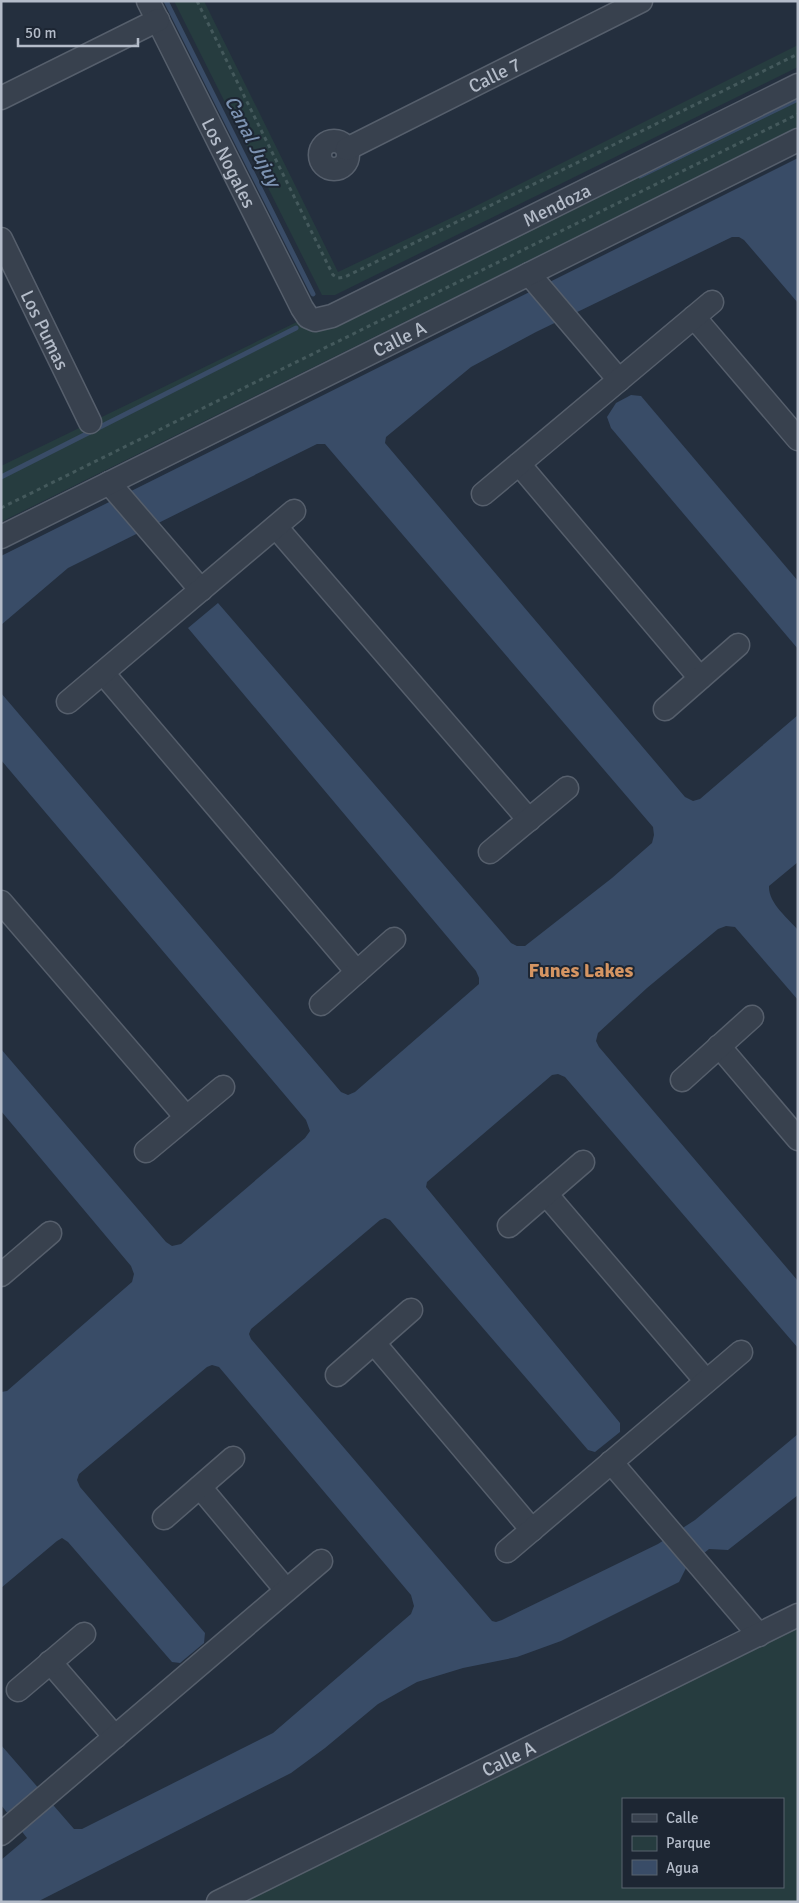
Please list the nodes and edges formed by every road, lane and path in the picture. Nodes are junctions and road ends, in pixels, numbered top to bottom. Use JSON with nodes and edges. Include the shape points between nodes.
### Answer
{"nodes":[{"id":1,"x":197,"y":1,"type":"edge"},
{"id":2,"x":641,"y":1,"type":"edge"},
{"id":3,"x":153,"y":11,"type":"edge"},
{"id":4,"x":798,"y":54,"type":"edge"},
{"id":5,"x":798,"y":85,"type":"edge"},
{"id":6,"x":1,"y":98,"type":"edge"},
{"id":7,"x":798,"y":114,"type":"edge"},
{"id":8,"x":798,"y":140,"type":"edge"},
{"id":9,"x":347,"y":149,"type":"dead end"},
{"id":10,"x":1,"y":238,"type":"edge"},
{"id":11,"x":529,"y":274,"type":"junction"},
{"id":12,"x":712,"y":302,"type":"dead end"},
{"id":13,"x":694,"y":317,"type":"junction"},
{"id":14,"x":315,"y":320,"type":"joint"},
{"id":15,"x":619,"y":380,"type":"junction"},
{"id":16,"x":90,"y":422,"type":"dead end"},
{"id":17,"x":798,"y":440,"type":"edge"},
{"id":18,"x":519,"y":464,"type":"junction"},
{"id":19,"x":109,"y":483,"type":"junction"},
{"id":20,"x":483,"y":494,"type":"dead end"},
{"id":21,"x":1,"y":508,"type":"edge"},
{"id":22,"x":294,"y":511,"type":"dead end"},
{"id":23,"x":276,"y":527,"type":"junction"},
{"id":24,"x":1,"y":536,"type":"edge"},
{"id":25,"x":201,"y":590,"type":"junction"},
{"id":26,"x":738,"y":645,"type":"dead end"},
{"id":27,"x":103,"y":673,"type":"junction"},
{"id":28,"x":700,"y":678,"type":"junction"},
{"id":29,"x":68,"y":702,"type":"dead end"},
{"id":30,"x":665,"y":709,"type":"dead end"},
{"id":31,"x":568,"y":788,"type":"dead end"},
{"id":32,"x":529,"y":820,"type":"junction"},
{"id":33,"x":490,"y":852,"type":"dead end"},
{"id":34,"x":1,"y":902,"type":"edge"},
{"id":35,"x":394,"y":939,"type":"dead end"},
{"id":36,"x":357,"y":972,"type":"junction"},
{"id":37,"x":321,"y":1004,"type":"dead end"},
{"id":38,"x":752,"y":1016,"type":"dead end"},
{"id":39,"x":719,"y":1046,"type":"junction"},
{"id":40,"x":682,"y":1080,"type":"dead end"},
{"id":41,"x":223,"y":1087,"type":"dead end"},
{"id":42,"x":186,"y":1117,"type":"junction"},
{"id":43,"x":798,"y":1139,"type":"edge"},
{"id":44,"x":146,"y":1151,"type":"dead end"},
{"id":45,"x":583,"y":1162,"type":"dead end"},
{"id":46,"x":546,"y":1194,"type":"junction"},
{"id":47,"x":509,"y":1226,"type":"dead end"},
{"id":48,"x":50,"y":1232,"type":"dead end"},
{"id":49,"x":4,"y":1266,"type":"edge"},
{"id":50,"x":411,"y":1310,"type":"dead end"},
{"id":51,"x":374,"y":1343,"type":"junction"},
{"id":52,"x":741,"y":1352,"type":"dead end"},
{"id":53,"x":337,"y":1375,"type":"dead end"},
{"id":54,"x":706,"y":1381,"type":"junction"},
{"id":55,"x":233,"y":1458,"type":"dead end"},
{"id":56,"x":612,"y":1462,"type":"junction"},
{"id":57,"x":200,"y":1487,"type":"junction"},
{"id":58,"x":164,"y":1518,"type":"dead end"},
{"id":59,"x":532,"y":1530,"type":"junction"},
{"id":60,"x":507,"y":1551,"type":"dead end"},
{"id":61,"x":321,"y":1560,"type":"dead end"},
{"id":62,"x":286,"y":1590,"type":"junction"},
{"id":63,"x":798,"y":1615,"type":"edge"},
{"id":64,"x":84,"y":1634,"type":"dead end"},
{"id":65,"x":758,"y":1634,"type":"junction"},
{"id":66,"x":50,"y":1662,"type":"junction"},
{"id":67,"x":18,"y":1690,"type":"dead end"},
{"id":68,"x":115,"y":1737,"type":"junction"},
{"id":69,"x":5,"y":1830,"type":"edge"},
{"id":70,"x":218,"y":1902,"type":"edge"}],
"edges":[{"from":1,"to":4,"type":"path","via":[[333,276],[338,278]]},
{"from":2,"to":9,"type":"street","name":"Calle 7"},
{"from":3,"to":6,"type":"street"},
{"from":3,"to":14,"type":"street","name":"Los Nogales","via":[[302,308]]},
{"from":5,"to":14,"type":"street","name":"Mendoza","via":[[332,316]]},
{"from":7,"to":21,"type":"path"},
{"from":8,"to":11,"type":"street","name":"Calle A"},
{"from":10,"to":16,"type":"street","name":"Los Pumas"},
{"from":11,"to":15,"type":"street"},
{"from":11,"to":19,"type":"street","name":"Calle A"},
{"from":12,"to":13,"type":"street"},
{"from":13,"to":15,"type":"street"},
{"from":13,"to":17,"type":"street"},
{"from":15,"to":18,"type":"street"},
{"from":18,"to":20,"type":"street"},
{"from":18,"to":28,"type":"street"},
{"from":19,"to":24,"type":"street","name":"Calle A"},
{"from":19,"to":25,"type":"street"},
{"from":22,"to":23,"type":"street"},
{"from":23,"to":25,"type":"street"},
{"from":23,"to":32,"type":"street"},
{"from":25,"to":27,"type":"street"},
{"from":26,"to":28,"type":"street"},
{"from":27,"to":29,"type":"street"},
{"from":27,"to":36,"type":"street"},
{"from":28,"to":30,"type":"street"},
{"from":31,"to":32,"type":"street"},
{"from":32,"to":33,"type":"street"},
{"from":34,"to":42,"type":"street"},
{"from":35,"to":36,"type":"street"},
{"from":36,"to":37,"type":"street"},
{"from":38,"to":39,"type":"street"},
{"from":39,"to":40,"type":"street"},
{"from":39,"to":43,"type":"street"},
{"from":41,"to":42,"type":"street"},
{"from":42,"to":44,"type":"street"},
{"from":45,"to":46,"type":"street"},
{"from":46,"to":47,"type":"street"},
{"from":46,"to":54,"type":"street"},
{"from":48,"to":49,"type":"street"},
{"from":50,"to":51,"type":"street"},
{"from":51,"to":53,"type":"street"},
{"from":51,"to":59,"type":"street"},
{"from":52,"to":54,"type":"street"},
{"from":54,"to":56,"type":"street"},
{"from":55,"to":57,"type":"street"},
{"from":56,"to":59,"type":"street"},
{"from":56,"to":65,"type":"street"},
{"from":57,"to":58,"type":"street"},
{"from":57,"to":62,"type":"street"},
{"from":59,"to":60,"type":"street"},
{"from":61,"to":62,"type":"street"},
{"from":62,"to":68,"type":"street"},
{"from":63,"to":65,"type":"street","name":"Calle A"},
{"from":64,"to":66,"type":"street"},
{"from":65,"to":70,"type":"street","name":"Calle A"},
{"from":66,"to":67,"type":"street"},
{"from":66,"to":68,"type":"street"},
{"from":68,"to":69,"type":"street"}]}
